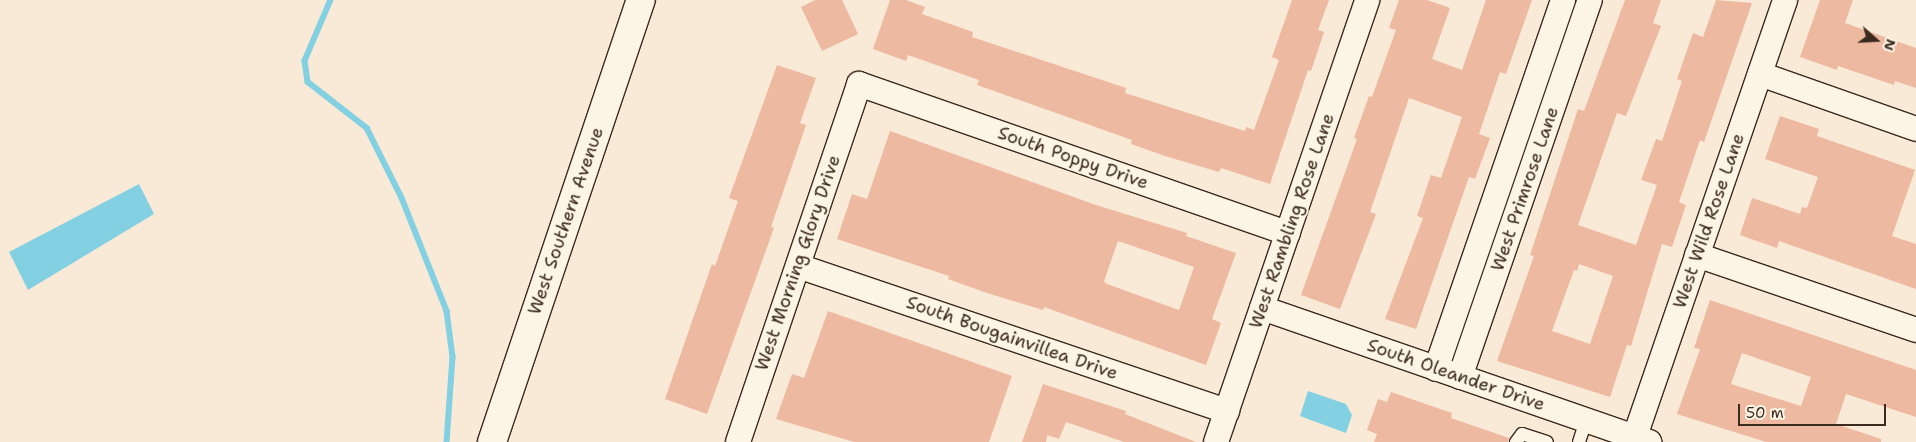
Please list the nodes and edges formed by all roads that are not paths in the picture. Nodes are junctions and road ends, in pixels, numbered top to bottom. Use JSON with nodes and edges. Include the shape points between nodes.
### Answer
{"nodes":[{"id":1,"x":641,"y":0,"type":"edge"},
{"id":2,"x":1367,"y":0,"type":"edge"},
{"id":3,"x":1563,"y":0,"type":"edge"},
{"id":4,"x":1590,"y":0,"type":"edge"},
{"id":5,"x":1785,"y":0,"type":"edge"},
{"id":6,"x":1760,"y":74,"type":"junction"},
{"id":7,"x":859,"y":84,"type":"joint"},
{"id":8,"x":1916,"y":130,"type":"edge"},
{"id":9,"x":1510,"y":152,"type":"junction"},
{"id":10,"x":1534,"y":161,"type":"junction"},
{"id":11,"x":1288,"y":233,"type":"junction"},
{"id":12,"x":1697,"y":255,"type":"junction"},
{"id":13,"x":798,"y":266,"type":"junction"},
{"id":14,"x":1262,"y":308,"type":"junction"},
{"id":15,"x":1916,"y":330,"type":"edge"},
{"id":16,"x":1436,"y":368,"type":"junction"},
{"id":17,"x":1460,"y":377,"type":"junction"},
{"id":18,"x":1227,"y":411,"type":"junction"},
{"id":19,"x":1586,"y":420,"type":"junction"},
{"id":20,"x":1640,"y":440,"type":"edge"},
{"id":21,"x":492,"y":442,"type":"edge"},
{"id":22,"x":738,"y":442,"type":"edge"},
{"id":23,"x":1216,"y":442,"type":"edge"},
{"id":24,"x":1516,"y":442,"type":"edge"},
{"id":25,"x":1547,"y":442,"type":"edge"},
{"id":26,"x":1578,"y":442,"type":"edge"}],
"edges":[{"from":1,"to":21,"type":"main road","name":"West Southern Avenue"},
{"from":2,"to":11,"type":"street","name":"West Rambling Rose Lane"},
{"from":3,"to":9,"type":"street","name":"West Primrose Lane"},
{"from":4,"to":10,"type":"street","name":"West Primrose Lane"},
{"from":5,"to":6,"type":"street","name":"West Wild Rose Lane"},
{"from":6,"to":8,"type":"street"},
{"from":6,"to":12,"type":"street","name":"West Wild Rose Lane"},
{"from":7,"to":11,"type":"street","name":"South Poppy Drive"},
{"from":7,"to":13,"type":"street","name":"West Morning Glory Drive"},
{"from":9,"to":10,"type":"street"},
{"from":9,"to":16,"type":"street","name":"West Primrose Lane"},
{"from":10,"to":17,"type":"street","name":"West Primrose Lane"},
{"from":11,"to":14,"type":"street","name":"West Rambling Rose Lane"},
{"from":12,"to":15,"type":"street"},
{"from":12,"to":20,"type":"street","name":"West Wild Rose Lane"},
{"from":13,"to":18,"type":"street","name":"South Bougainvillea Drive"},
{"from":13,"to":22,"type":"street","name":"West Morning Glory Drive"},
{"from":14,"to":16,"type":"street","name":"South Oleander Drive"},
{"from":14,"to":18,"type":"street","name":"West Rambling Rose Lane"},
{"from":16,"to":17,"type":"street","name":"South Oleander Drive"},
{"from":17,"to":19,"type":"street","name":"South Oleander Drive"},
{"from":18,"to":23,"type":"street","name":"West Rambling Rose Lane"},
{"from":19,"to":20,"type":"street","name":"South Oleander Drive"},
{"from":19,"to":26,"type":"lane"},
{"from":24,"to":25,"type":"lane","via":[[1522,434]]}]}
